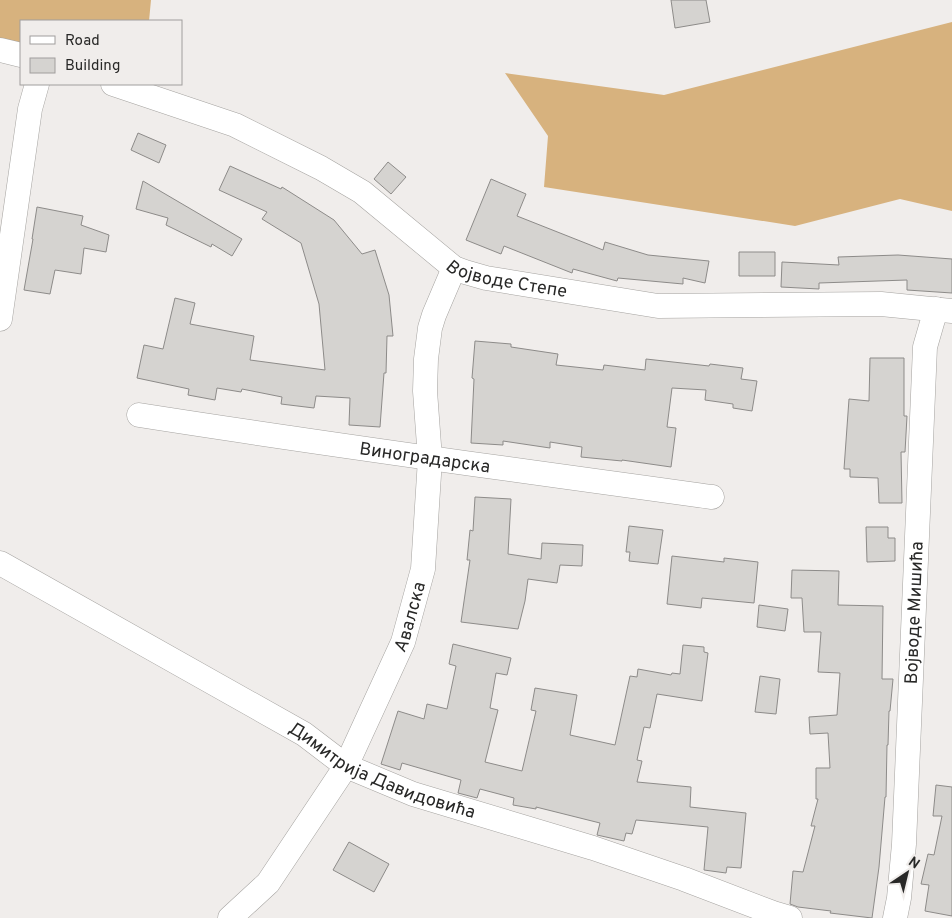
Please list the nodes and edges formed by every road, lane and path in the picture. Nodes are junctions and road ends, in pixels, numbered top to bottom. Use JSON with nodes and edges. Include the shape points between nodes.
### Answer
{"nodes":[{"id":1,"x":0,"y":50,"type":"edge"},
{"id":2,"x":20,"y":55,"type":"edge"},
{"id":3,"x":37,"y":85,"type":"edge"},
{"id":4,"x":116,"y":85,"type":"edge"},
{"id":5,"x":454,"y":268,"type":"junction"},
{"id":6,"x":944,"y":310,"type":"edge"},
{"id":7,"x":0,"y":319,"type":"edge"},
{"id":8,"x":139,"y":415,"type":"dead end"},
{"id":9,"x":430,"y":459,"type":"junction"},
{"id":10,"x":712,"y":497,"type":"dead end"},
{"id":11,"x":0,"y":563,"type":"edge"},
{"id":12,"x":346,"y":766,"type":"junction"},
{"id":13,"x":230,"y":918,"type":"edge"},
{"id":14,"x":790,"y":918,"type":"edge"},
{"id":15,"x":894,"y":918,"type":"edge"}],
"edges":[{"from":1,"to":2,"type":"street"},
{"from":3,"to":7,"type":"street","via":[[30,109]]},
{"from":4,"to":5,"type":"street","name":"Војводе Степе","via":[[235,124],[321,168],[362,192]]},
{"from":5,"to":6,"type":"street","name":"Војводе Степе","via":[[486,278],[658,306],[881,304]]},
{"from":5,"to":9,"type":"street","name":"Авалска","via":[[430,328],[426,359],[424,392]]},
{"from":6,"to":15,"type":"street","name":"Војводе Мишића","via":[[924,347],[904,844]]},
{"from":8,"to":9,"type":"street","name":"Виноградарска"},
{"from":9,"to":10,"type":"street","name":"Виноградарска"},
{"from":9,"to":12,"type":"street","name":"Авалска","via":[[423,569],[403,642]]},
{"from":11,"to":12,"type":"street","name":"Димитрија Давидовића","via":[[304,734]]},
{"from":12,"to":13,"type":"street","name":"Авалска","via":[[268,883]]},
{"from":12,"to":14,"type":"street","name":"Димитрија Давидовића","via":[[413,794],[593,848]]}]}
